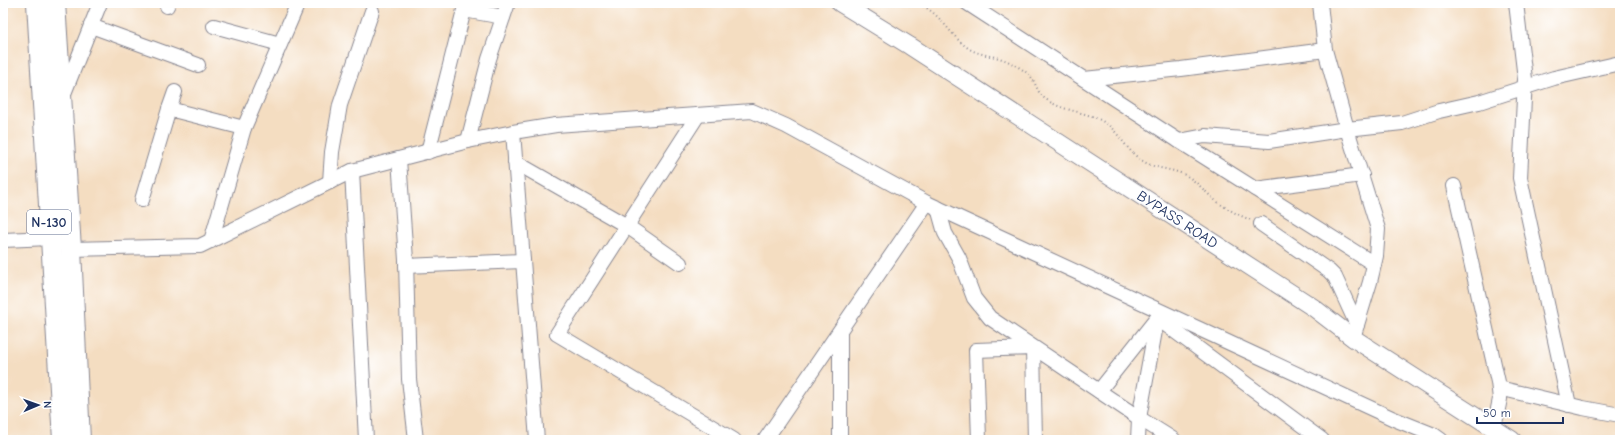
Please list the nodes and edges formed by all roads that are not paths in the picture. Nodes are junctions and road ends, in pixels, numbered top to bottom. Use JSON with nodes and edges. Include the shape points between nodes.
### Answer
{"nodes":[{"id":1,"x":37,"y":3,"type":"edge"},
{"id":2,"x":55,"y":3,"type":"edge"},
{"id":3,"x":100,"y":3,"type":"edge"},
{"id":4,"x":298,"y":3,"type":"edge"},
{"id":5,"x":508,"y":3,"type":"edge"},
{"id":6,"x":840,"y":3,"type":"edge"},
{"id":7,"x":967,"y":3,"type":"edge"},
{"id":8,"x":1320,"y":3,"type":"edge"},
{"id":9,"x":1516,"y":3,"type":"edge"},
{"id":10,"x":372,"y":10,"type":"dead end"},
{"id":11,"x":504,"y":17,"type":"junction"},
{"id":12,"x":91,"y":26,"type":"junction"},
{"id":13,"x":214,"y":26,"type":"dead end"},
{"id":14,"x":280,"y":44,"type":"junction"},
{"id":15,"x":1325,"y":50,"type":"junction"},
{"id":16,"x":1620,"y":63,"type":"edge"},
{"id":17,"x":198,"y":65,"type":"dead end"},
{"id":18,"x":1084,"y":79,"type":"junction"},
{"id":19,"x":1525,"y":86,"type":"junction"},
{"id":20,"x":175,"y":92,"type":"dead end"},
{"id":21,"x":61,"y":102,"type":"junction"},
{"id":22,"x":169,"y":109,"type":"junction"},
{"id":23,"x":698,"y":115,"type":"junction"},
{"id":24,"x":244,"y":128,"type":"junction"},
{"id":25,"x":1347,"y":129,"type":"junction"},
{"id":26,"x":513,"y":132,"type":"junction"},
{"id":27,"x":468,"y":141,"type":"junction"},
{"id":28,"x":1179,"y":141,"type":"junction"},
{"id":29,"x":428,"y":152,"type":"junction"},
{"id":30,"x":399,"y":159,"type":"junction"},
{"id":31,"x":515,"y":162,"type":"junction"},
{"id":32,"x":352,"y":171,"type":"junction"},
{"id":33,"x":1362,"y":175,"type":"junction"},
{"id":34,"x":330,"y":182,"type":"junction"},
{"id":35,"x":1454,"y":186,"type":"dead end"},
{"id":36,"x":1255,"y":189,"type":"junction"},
{"id":37,"x":142,"y":200,"type":"dead end"},
{"id":38,"x":932,"y":205,"type":"junction"},
{"id":39,"x":1261,"y":224,"type":"road end"},
{"id":40,"x":627,"y":226,"type":"junction"},
{"id":41,"x":50,"y":238,"type":"junction"},
{"id":42,"x":3,"y":240,"type":"edge"},
{"id":43,"x":211,"y":241,"type":"junction"},
{"id":44,"x":71,"y":249,"type":"junction"},
{"id":45,"x":523,"y":261,"type":"junction"},
{"id":46,"x":680,"y":263,"type":"dead end"},
{"id":47,"x":1374,"y":264,"type":"junction"},
{"id":48,"x":406,"y":266,"type":"junction"},
{"id":49,"x":1159,"y":315,"type":"junction"},
{"id":50,"x":840,"y":332,"type":"junction"},
{"id":51,"x":1355,"y":332,"type":"junction"},
{"id":52,"x":1033,"y":348,"type":"junction"},
{"id":53,"x":1499,"y":388,"type":"junction"},
{"id":54,"x":1099,"y":391,"type":"junction"},
{"id":55,"x":1569,"y":405,"type":"junction"},
{"id":56,"x":1620,"y":415,"type":"edge"},
{"id":57,"x":1139,"y":418,"type":"junction"},
{"id":58,"x":1494,"y":428,"type":"junction"},
{"id":59,"x":719,"y":436,"type":"edge"},
{"id":60,"x":63,"y":440,"type":"edge"},
{"id":61,"x":80,"y":440,"type":"edge"},
{"id":62,"x":366,"y":440,"type":"edge"},
{"id":63,"x":416,"y":440,"type":"edge"},
{"id":64,"x":537,"y":440,"type":"edge"},
{"id":65,"x":734,"y":440,"type":"edge"},
{"id":66,"x":765,"y":440,"type":"edge"},
{"id":67,"x":840,"y":440,"type":"edge"},
{"id":68,"x":979,"y":440,"type":"edge"},
{"id":69,"x":1035,"y":440,"type":"edge"},
{"id":70,"x":1138,"y":440,"type":"edge"},
{"id":71,"x":1174,"y":440,"type":"edge"},
{"id":72,"x":1322,"y":440,"type":"edge"},
{"id":73,"x":1441,"y":440,"type":"edge"},
{"id":74,"x":1512,"y":440,"type":"edge"}],
"edges":[{"from":1,"to":41,"type":"highway","number":"N-130"},
{"from":2,"to":21,"type":"highway","number":"N-130"},
{"from":3,"to":12,"type":"street"},
{"from":4,"to":14,"type":"street"},
{"from":5,"to":11,"type":"street"},
{"from":6,"to":51,"type":"main road","name":"BYPASS ROAD"},
{"from":7,"to":18,"type":"street"},
{"from":8,"to":15,"type":"street"},
{"from":9,"to":19,"type":"street"},
{"from":10,"to":34,"type":"street","via":[[340,105]]},
{"from":11,"to":27,"type":"street","via":[[489,58]]},
{"from":11,"to":29,"type":"street","via":[[464,10]]},
{"from":12,"to":17,"type":"street"},
{"from":12,"to":21,"type":"street"},
{"from":13,"to":14,"type":"street"},
{"from":14,"to":24,"type":"street"},
{"from":15,"to":18,"type":"street"},
{"from":15,"to":25,"type":"street"},
{"from":16,"to":19,"type":"street"},
{"from":18,"to":28,"type":"street"},
{"from":19,"to":25,"type":"street","via":[[1479,102],[1402,122]]},
{"from":19,"to":55,"type":"street","via":[[1520,178]]},
{"from":20,"to":22,"type":"street"},
{"from":21,"to":44,"type":"highway","number":"N-130"},
{"from":22,"to":24,"type":"street"},
{"from":22,"to":37,"type":"street"},
{"from":23,"to":26,"type":"street","via":[[556,125]]},
{"from":23,"to":38,"type":"street","via":[[752,112],[786,126]]},
{"from":23,"to":40,"type":"street"},
{"from":24,"to":43,"type":"street"},
{"from":25,"to":28,"type":"street","via":[[1269,141],[1205,136]]},
{"from":25,"to":33,"type":"street"},
{"from":26,"to":27,"type":"street"},
{"from":26,"to":31,"type":"street"},
{"from":27,"to":29,"type":"street"},
{"from":28,"to":36,"type":"street"},
{"from":29,"to":30,"type":"street"},
{"from":30,"to":32,"type":"street"},
{"from":30,"to":48,"type":"street"},
{"from":31,"to":40,"type":"street"},
{"from":31,"to":45,"type":"street"},
{"from":32,"to":34,"type":"street"},
{"from":32,"to":62,"type":"street"},
{"from":33,"to":36,"type":"street"},
{"from":33,"to":47,"type":"street","via":[[1378,229]]},
{"from":34,"to":43,"type":"street"},
{"from":35,"to":53,"type":"street"},
{"from":36,"to":47,"type":"street"},
{"from":38,"to":49,"type":"street"},
{"from":38,"to":50,"type":"street"},
{"from":38,"to":52,"type":"street","via":[[959,258],[974,298],[990,318]]},
{"from":39,"to":51,"type":"street","via":[[1329,271],[1335,278]]},
{"from":40,"to":46,"type":"street"},
{"from":40,"to":59,"type":"street","via":[[557,334]]},
{"from":41,"to":42,"type":"street"},
{"from":41,"to":60,"type":"highway","number":"N-130"},
{"from":43,"to":44,"type":"street","via":[[200,246]]},
{"from":44,"to":61,"type":"highway","number":"N-130"},
{"from":45,"to":48,"type":"street"},
{"from":45,"to":64,"type":"street"},
{"from":47,"to":51,"type":"street"},
{"from":48,"to":63,"type":"street","via":[[409,379]]},
{"from":49,"to":54,"type":"street"},
{"from":49,"to":57,"type":"street"},
{"from":49,"to":72,"type":"street"},
{"from":49,"to":73,"type":"street"},
{"from":50,"to":66,"type":"street"},
{"from":50,"to":67,"type":"street"},
{"from":51,"to":58,"type":"main road","name":"BYPASS ROAD"},
{"from":52,"to":54,"type":"street"},
{"from":52,"to":68,"type":"street","via":[[976,350]]},
{"from":52,"to":69,"type":"street"},
{"from":53,"to":55,"type":"street"},
{"from":53,"to":58,"type":"street","via":[[1500,399]]},
{"from":54,"to":57,"type":"street"},
{"from":55,"to":56,"type":"street"},
{"from":57,"to":70,"type":"street"},
{"from":57,"to":71,"type":"street"},
{"from":58,"to":74,"type":"main road","name":"BYPASS ROAD"},
{"from":59,"to":65,"type":"street"}]}
